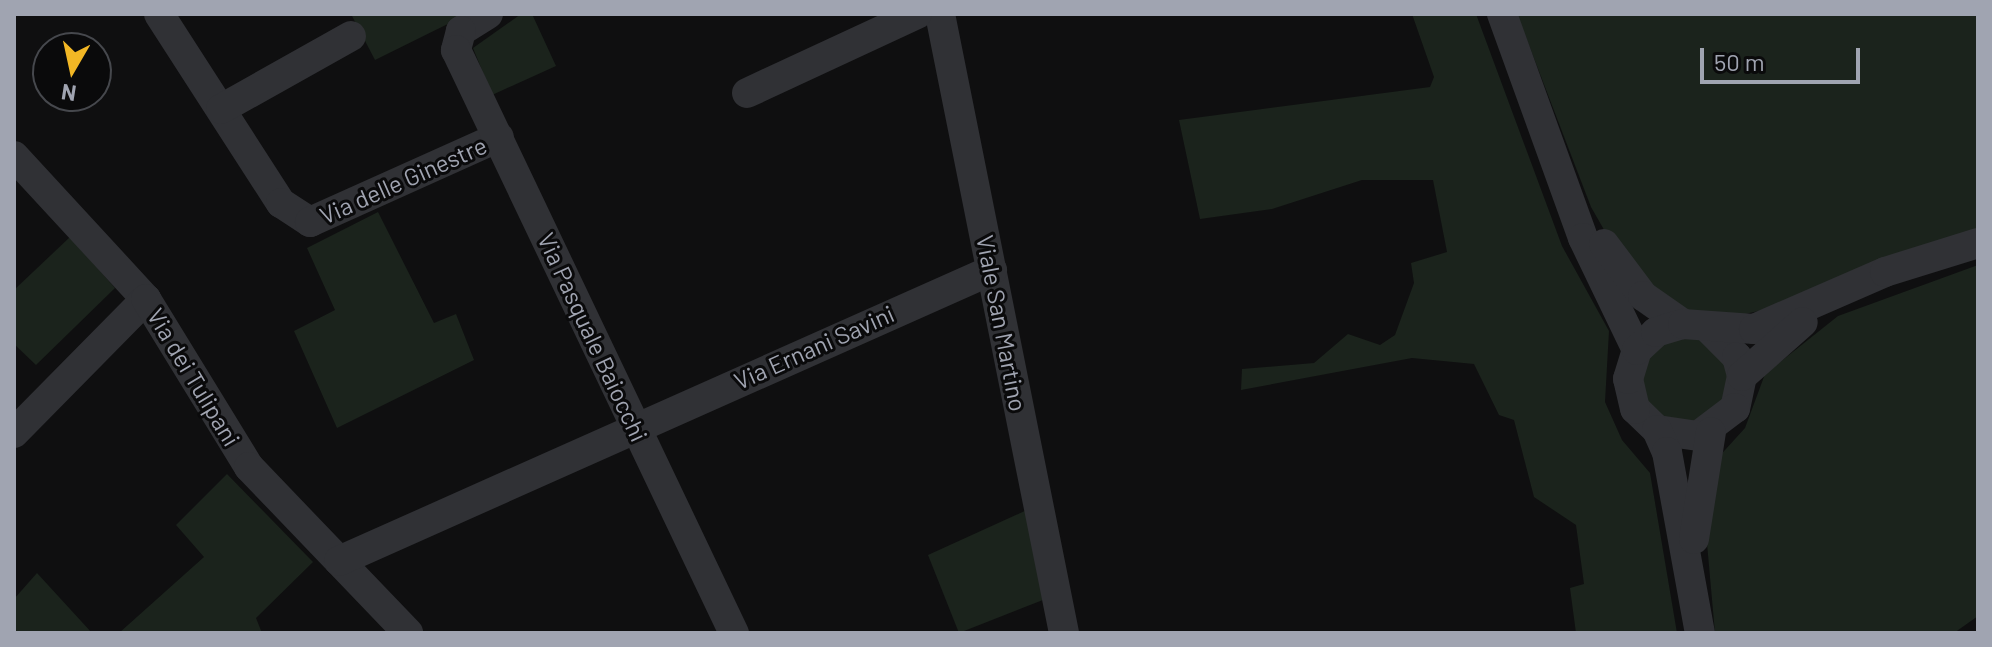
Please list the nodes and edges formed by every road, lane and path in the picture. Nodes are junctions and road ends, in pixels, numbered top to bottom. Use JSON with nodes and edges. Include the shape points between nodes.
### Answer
{"nodes":[{"id":1,"x":159,"y":14,"type":"edge"},
{"id":2,"x":488,"y":14,"type":"edge"},
{"id":3,"x":917,"y":14,"type":"edge"},
{"id":4,"x":940,"y":14,"type":"edge"},
{"id":5,"x":1502,"y":14,"type":"edge"},
{"id":6,"x":351,"y":36,"type":"dead end"},
{"id":7,"x":747,"y":93,"type":"dead end"},
{"id":8,"x":221,"y":109,"type":"junction"},
{"id":9,"x":499,"y":137,"type":"junction"},
{"id":10,"x":14,"y":156,"type":"edge"},
{"id":11,"x":1569,"y":189,"type":"junction"},
{"id":12,"x":1978,"y":243,"type":"edge"},
{"id":13,"x":992,"y":270,"type":"junction"},
{"id":14,"x":1849,"y":289,"type":"junction"},
{"id":15,"x":146,"y":299,"type":"junction"},
{"id":16,"x":1696,"y":327,"type":"junction"},
{"id":17,"x":1637,"y":350,"type":"junction"},
{"id":18,"x":1742,"y":376,"type":"junction"},
{"id":19,"x":636,"y":426,"type":"junction"},
{"id":20,"x":1657,"y":430,"type":"junction"},
{"id":21,"x":1711,"y":432,"type":"junction"},
{"id":22,"x":14,"y":433,"type":"edge"},
{"id":23,"x":339,"y":561,"type":"junction"},
{"id":24,"x":1694,"y":601,"type":"junction"},
{"id":25,"x":408,"y":633,"type":"edge"},
{"id":26,"x":734,"y":633,"type":"edge"},
{"id":27,"x":1064,"y":633,"type":"edge"},
{"id":28,"x":1700,"y":633,"type":"edge"}],
"edges":[{"from":1,"to":8,"type":"street","name":"Via delle Ginestre"},
{"from":2,"to":9,"type":"street","name":"Via Pasquale Baiocchi","via":[[455,40]]},
{"from":3,"to":7,"type":"street"},
{"from":4,"to":13,"type":"street","name":"Viale San Martino"},
{"from":5,"to":11,"type":"street"},
{"from":6,"to":8,"type":"street"},
{"from":8,"to":9,"type":"street","name":"Via delle Ginestre","via":[[281,203],[310,222]]},
{"from":9,"to":19,"type":"street","name":"Via Pasquale Baiocchi"},
{"from":10,"to":15,"type":"street","name":"Via dei Tulipani"},
{"from":11,"to":16,"type":"street","via":[[1643,296]]},
{"from":11,"to":17,"type":"street","via":[[1583,238]]},
{"from":12,"to":14,"type":"street"},
{"from":13,"to":19,"type":"street","name":"Via Ernani Savini"},
{"from":13,"to":27,"type":"street","name":"Viale San Martino"},
{"from":14,"to":16,"type":"street","via":[[1754,329]]},
{"from":14,"to":18,"type":"street","via":[[1761,353]]},
{"from":15,"to":22,"type":"street"},
{"from":15,"to":23,"type":"street","name":"Via dei Tulipani","via":[[249,467]]},
{"from":16,"to":17,"type":"street","via":[[1656,332]]},
{"from":16,"to":18,"type":"street","via":[[1726,341]]},
{"from":17,"to":20,"type":"street","via":[[1629,395]]},
{"from":18,"to":21,"type":"street","via":[[1735,408]]},
{"from":19,"to":23,"type":"street","name":"Via Ernani Savini"},
{"from":19,"to":26,"type":"street","name":"Via Pasquale Baiocchi"},
{"from":20,"to":21,"type":"street","via":[[1683,438]]},
{"from":20,"to":24,"type":"street","via":[[1667,452]]},
{"from":21,"to":24,"type":"street","via":[[1696,499]]},
{"from":23,"to":25,"type":"street","name":"Via dei Tulipani"},
{"from":24,"to":28,"type":"street"}]}
